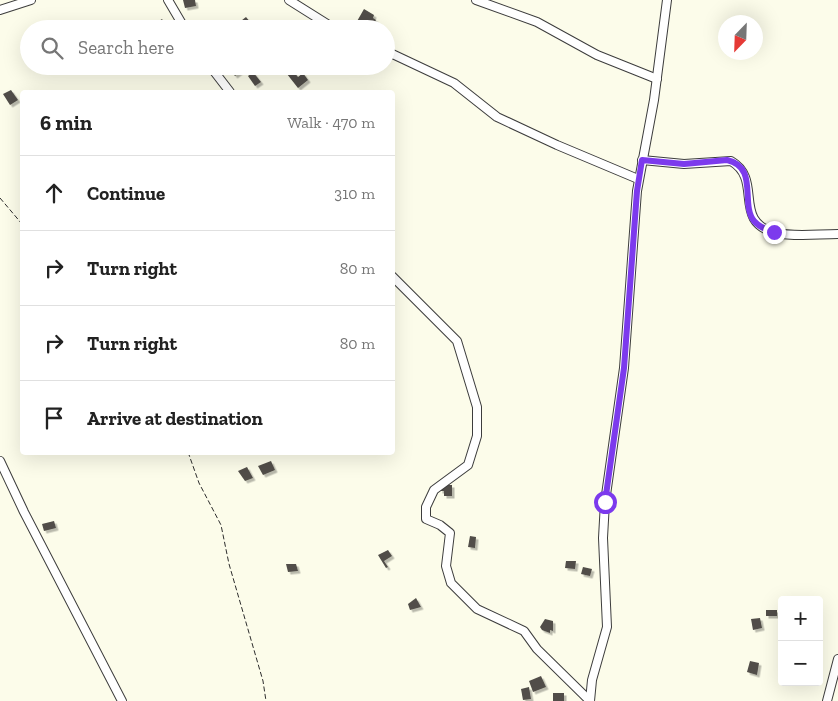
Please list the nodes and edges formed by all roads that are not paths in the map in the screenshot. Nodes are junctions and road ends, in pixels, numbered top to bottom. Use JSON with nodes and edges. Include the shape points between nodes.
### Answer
{"nodes":[{"id":1,"x":31,"y":0,"type":"edge"},
{"id":2,"x":168,"y":0,"type":"edge"},
{"id":3,"x":289,"y":0,"type":"edge"},
{"id":4,"x":476,"y":0,"type":"edge"},
{"id":5,"x":667,"y":0,"type":"edge"},
{"id":6,"x":13,"y":3,"type":"edge"},
{"id":7,"x":0,"y":10,"type":"edge"},
{"id":8,"x":179,"y":20,"type":"edge"},
{"id":9,"x":321,"y":20,"type":"edge"},
{"id":10,"x":395,"y":55,"type":"edge"},
{"id":11,"x":217,"y":75,"type":"edge"},
{"id":12,"x":657,"y":80,"type":"junction"},
{"id":13,"x":228,"y":90,"type":"edge"},
{"id":14,"x":642,"y":160,"type":"junction"},
{"id":15,"x":638,"y":179,"type":"junction"},
{"id":16,"x":838,"y":234,"type":"edge"},
{"id":17,"x":395,"y":279,"type":"edge"},
{"id":18,"x":0,"y":461,"type":"edge"},
{"id":19,"x":838,"y":659,"type":"edge"},
{"id":20,"x":122,"y":701,"type":"edge"},
{"id":21,"x":590,"y":701,"type":"edge"},
{"id":22,"x":827,"y":701,"type":"edge"}],
"edges":[{"from":1,"to":6,"type":"street"},
{"from":2,"to":8,"type":"street"},
{"from":3,"to":9,"type":"street"},
{"from":4,"to":12,"type":"street","via":[[537,22],[604,58]]},
{"from":5,"to":12,"type":"street"},
{"from":6,"to":7,"type":"street"},
{"from":10,"to":15,"type":"street","via":[[454,83],[497,117]]},
{"from":11,"to":13,"type":"street"},
{"from":12,"to":14,"type":"street"},
{"from":14,"to":15,"type":"street"},
{"from":14,"to":16,"type":"street","via":[[684,164],[730,161],[746,177],[752,218],[760,226],[779,233]]},
{"from":15,"to":21,"type":"street","via":[[624,368],[605,502],[607,627],[592,680]]},
{"from":17,"to":21,"type":"street","via":[[457,341],[477,407],[477,436],[468,465],[434,490],[424,517],[450,533],[447,576],[474,606],[524,631],[537,649]]},
{"from":18,"to":20,"type":"street"},
{"from":19,"to":22,"type":"street"}]}
